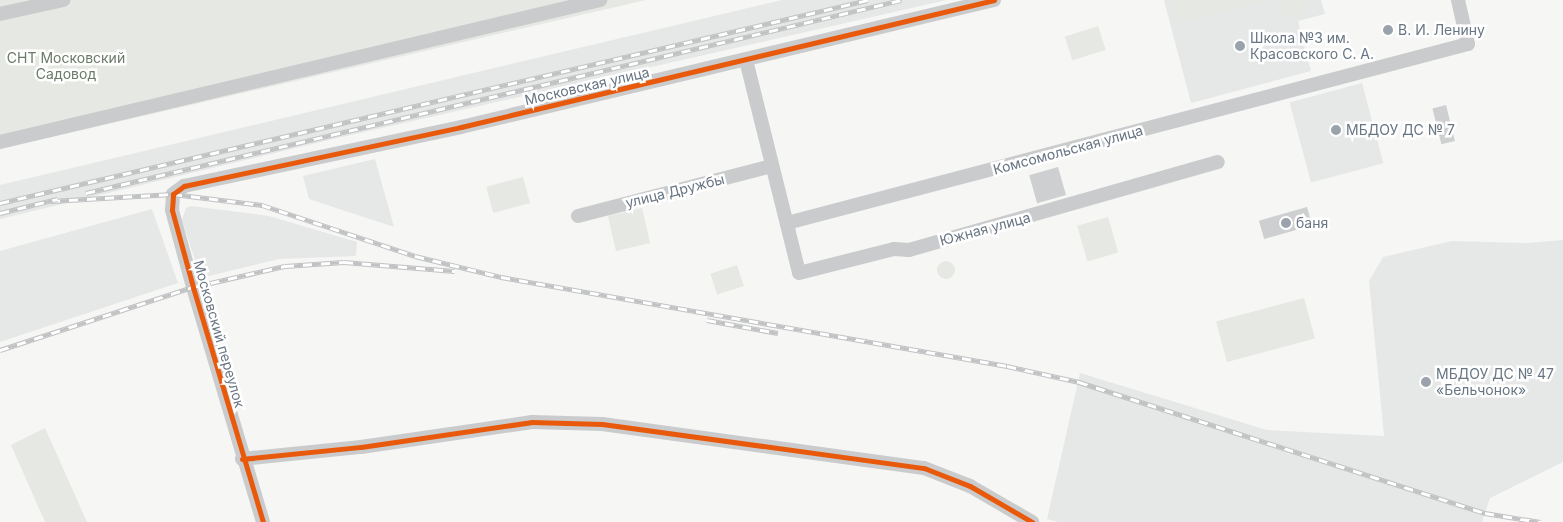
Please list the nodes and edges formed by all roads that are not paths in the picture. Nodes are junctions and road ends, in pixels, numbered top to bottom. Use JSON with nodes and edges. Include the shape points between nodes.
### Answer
{"nodes":[{"id":1,"x":63,"y":0,"type":"edge"},
{"id":2,"x":600,"y":0,"type":"edge"},
{"id":3,"x":994,"y":0,"type":"edge"},
{"id":4,"x":1458,"y":0,"type":"edge"},
{"id":5,"x":0,"y":14,"type":"edge"},
{"id":6,"x":746,"y":60,"type":"junction"},
{"id":7,"x":0,"y":142,"type":"edge"},
{"id":8,"x":1218,"y":162,"type":"dead end"},
{"id":9,"x":772,"y":166,"type":"junction"},
{"id":10,"x":184,"y":186,"type":"joint"},
{"id":11,"x":578,"y":216,"type":"dead end"},
{"id":12,"x":787,"y":224,"type":"junction"},
{"id":13,"x":242,"y":459,"type":"junction"},
{"id":14,"x":263,"y":522,"type":"edge"},
{"id":15,"x":1032,"y":522,"type":"edge"}],
"edges":[{"from":1,"to":5,"type":"street"},
{"from":2,"to":7,"type":"street"},
{"from":3,"to":6,"type":"street","name":"Московская улица"},
{"from":4,"to":12,"type":"street","name":"Комсомольская улица","via":[[1468,44]]},
{"from":6,"to":9,"type":"street"},
{"from":6,"to":10,"type":"street","name":"Московская улица","via":[[461,128]]},
{"from":8,"to":12,"type":"street","name":"Южная улица","via":[[910,250],[894,249],[799,273]]},
{"from":9,"to":11,"type":"street","name":"улица Дружбы"},
{"from":9,"to":12,"type":"street"},
{"from":10,"to":13,"type":"street","name":"Московский переулок","via":[[170,198],[172,210]]},
{"from":13,"to":14,"type":"street","name":"Московский переулок"},
{"from":13,"to":15,"type":"street","via":[[362,447],[532,422],[602,424],[924,468],[970,486]]}]}
